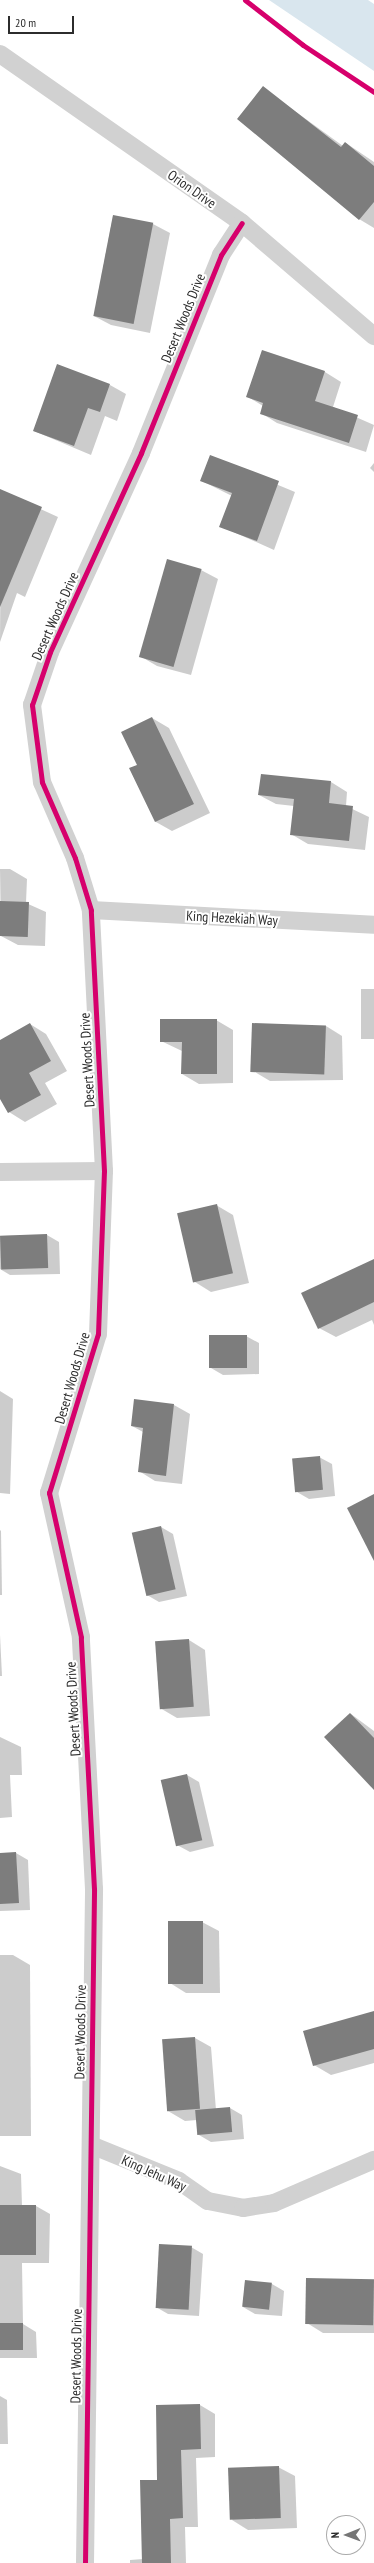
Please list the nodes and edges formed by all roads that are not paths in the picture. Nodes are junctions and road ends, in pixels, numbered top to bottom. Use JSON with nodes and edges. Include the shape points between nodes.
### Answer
{"nodes":[{"id":1,"x":0,"y":54,"type":"edge"},
{"id":2,"x":242,"y":223,"type":"junction"},
{"id":3,"x":374,"y":336,"type":"edge"},
{"id":4,"x":91,"y":910,"type":"junction"},
{"id":5,"x":374,"y":925,"type":"edge"},
{"id":6,"x":104,"y":1171,"type":"junction"},
{"id":7,"x":0,"y":1172,"type":"edge"},
{"id":8,"x":90,"y":2145,"type":"junction"},
{"id":9,"x":374,"y":2160,"type":"edge"},
{"id":10,"x":85,"y":2563,"type":"edge"}],
"edges":[{"from":1,"to":2,"type":"street","name":"Orion Drive"},
{"from":2,"to":3,"type":"street","name":"Orion Drive"},
{"from":2,"to":4,"type":"street","name":"Desert Woods Drive","via":[[221,255],[141,453],[50,652],[32,705],[42,782],[75,858]]},
{"from":4,"to":5,"type":"street","name":"King Hezekiah Way"},
{"from":4,"to":6,"type":"street","name":"Desert Woods Drive"},
{"from":6,"to":7,"type":"street"},
{"from":6,"to":8,"type":"street","name":"Desert Woods Drive","via":[[98,1334],[49,1493],[81,1637],[94,1889]]},
{"from":8,"to":9,"type":"street","name":"King Jehu Way","via":[[179,2181],[208,2202],[243,2208],[274,2204]]},
{"from":8,"to":10,"type":"street","name":"Desert Woods Drive"}]}
